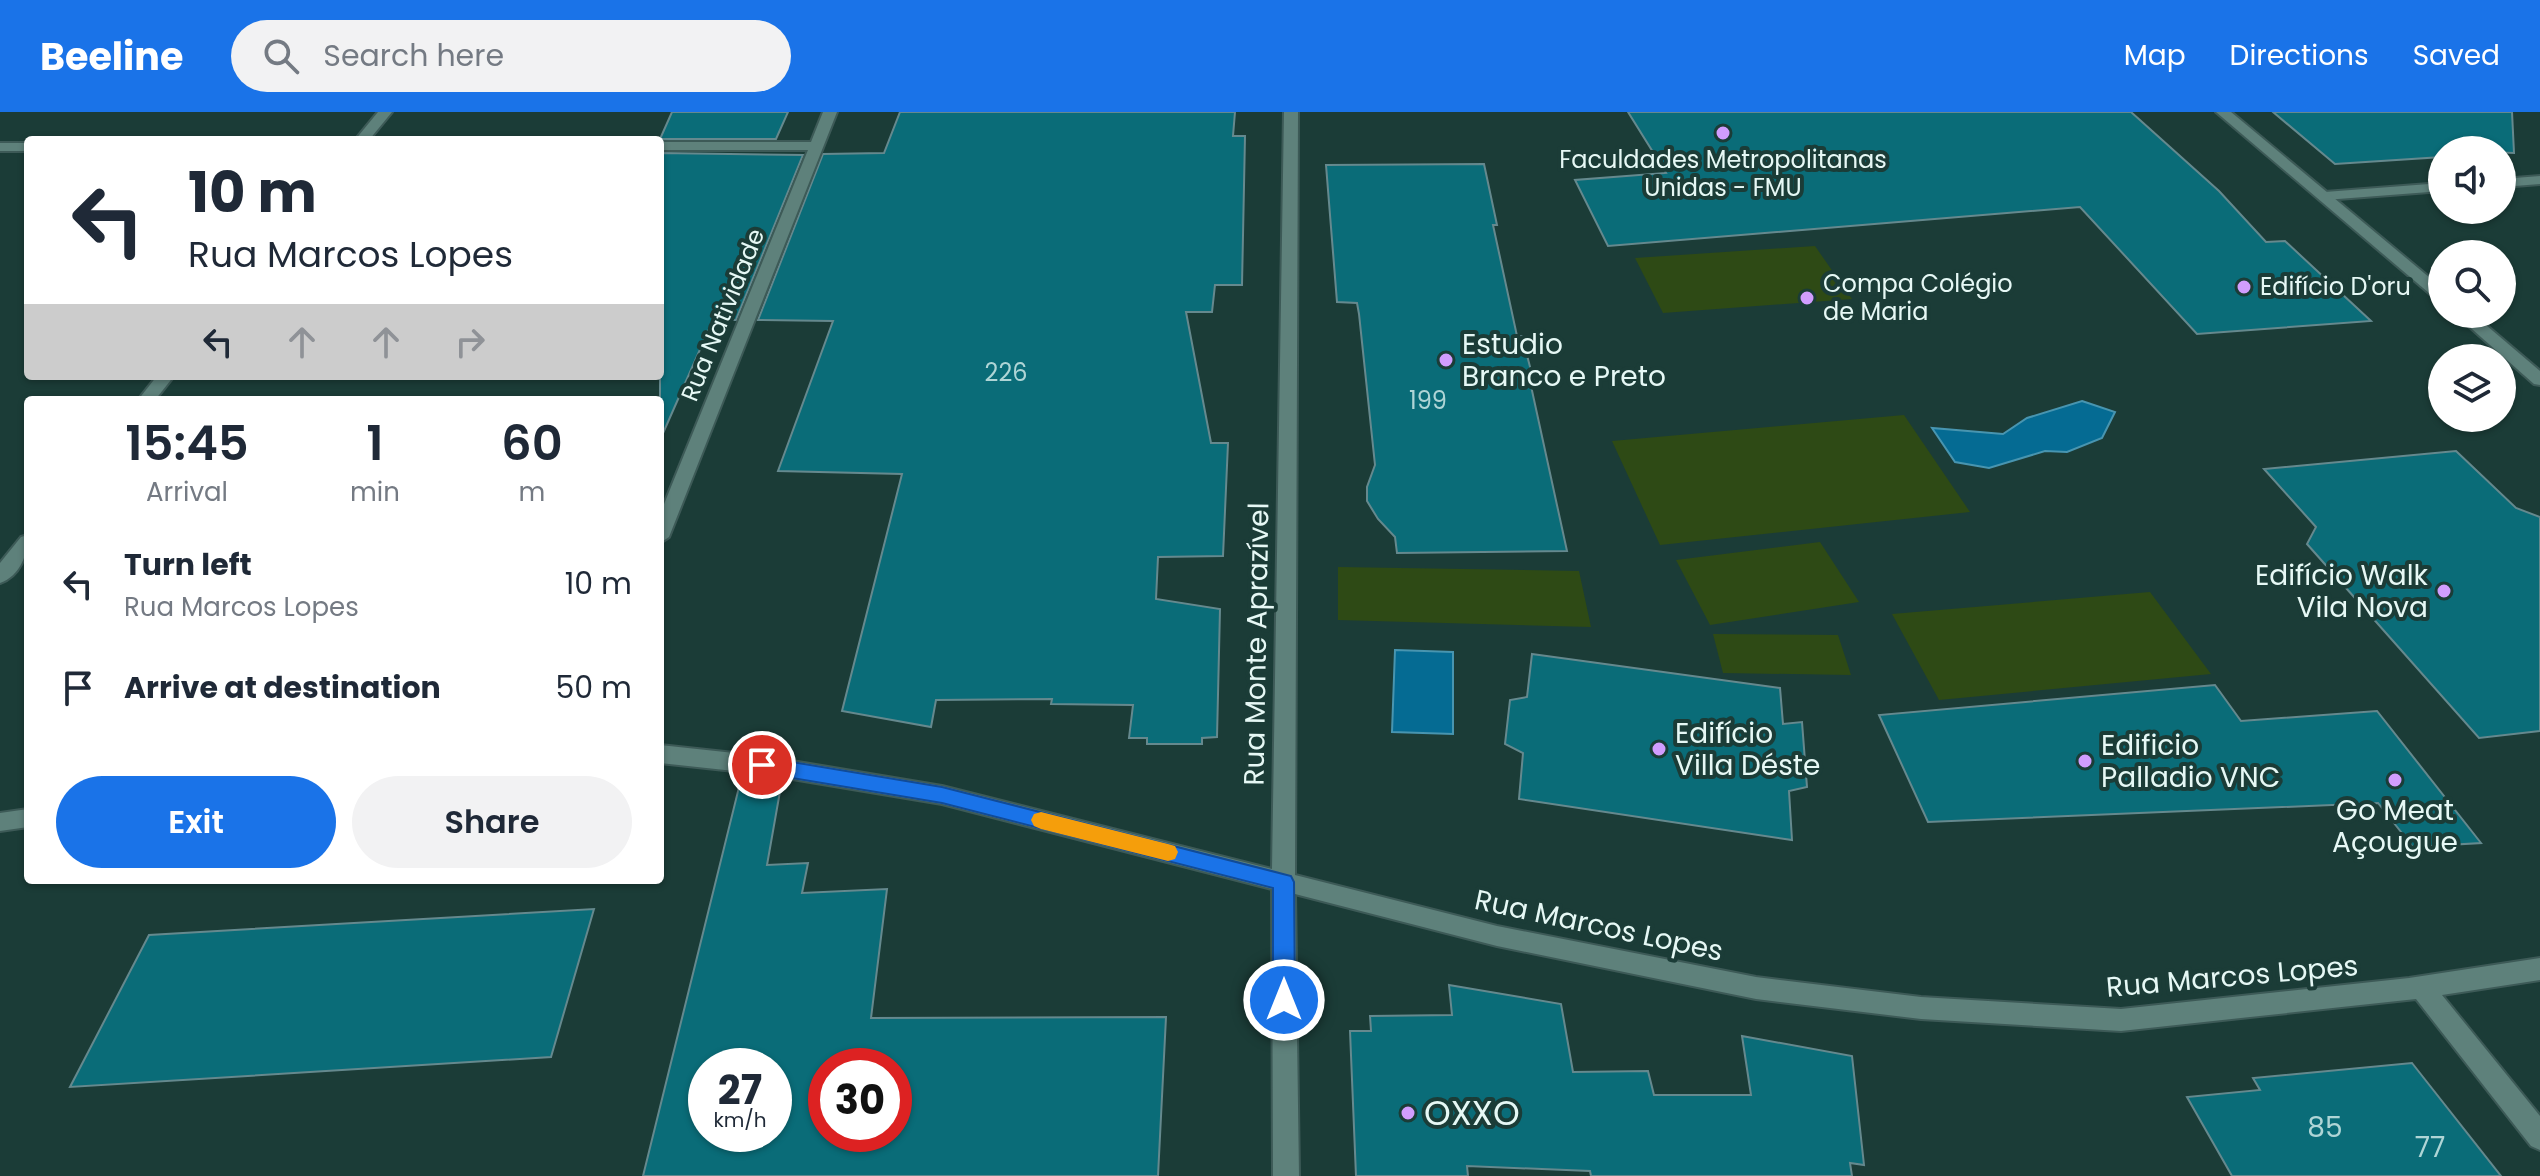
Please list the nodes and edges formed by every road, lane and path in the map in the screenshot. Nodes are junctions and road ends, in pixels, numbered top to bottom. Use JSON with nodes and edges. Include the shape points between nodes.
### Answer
{"nodes":[{"id":1,"x":385,"y":112,"type":"edge"},
{"id":2,"x":830,"y":112,"type":"edge"},
{"id":3,"x":1291,"y":112,"type":"edge"},
{"id":4,"x":2223,"y":112,"type":"edge"},
{"id":5,"x":365,"y":136,"type":"edge"},
{"id":6,"x":664,"y":146,"type":"edge"},
{"id":7,"x":817,"y":146,"type":"junction"},
{"id":8,"x":0,"y":147,"type":"edge"},
{"id":9,"x":24,"y":147,"type":"edge"},
{"id":10,"x":2540,"y":180,"type":"edge"},
{"id":11,"x":2516,"y":182,"type":"edge"},
{"id":12,"x":2428,"y":188,"type":"edge"},
{"id":13,"x":2325,"y":196,"type":"junction"},
{"id":14,"x":2428,"y":284,"type":"edge"},
{"id":15,"x":2479,"y":328,"type":"edge"},
{"id":16,"x":163,"y":380,"type":"edge"},
{"id":17,"x":2540,"y":380,"type":"edge"},
{"id":18,"x":149,"y":396,"type":"edge"},
{"id":19,"x":664,"y":527,"type":"edge"},
{"id":20,"x":24,"y":547,"type":"edge"},
{"id":21,"x":0,"y":576,"type":"edge"},
{"id":22,"x":664,"y":754,"type":"edge"},
{"id":23,"x":24,"y":819,"type":"edge"},
{"id":24,"x":0,"y":822,"type":"edge"},
{"id":25,"x":1283,"y":882,"type":"junction"},
{"id":26,"x":2540,"y":969,"type":"edge"},
{"id":27,"x":2421,"y":987,"type":"junction"},
{"id":28,"x":2540,"y":1137,"type":"edge"},
{"id":29,"x":1286,"y":1176,"type":"edge"}],
"edges":[{"from":1,"to":5,"type":"street"},
{"from":2,"to":7,"type":"street","name":"Rua Natividade"},
{"from":3,"to":25,"type":"street","name":"Rua Monte Aprazível"},
{"from":4,"to":13,"type":"street"},
{"from":6,"to":7,"type":"street"},
{"from":7,"to":19,"type":"street","name":"Rua Natividade"},
{"from":8,"to":9,"type":"street"},
{"from":10,"to":11,"type":"street"},
{"from":12,"to":13,"type":"street"},
{"from":13,"to":14,"type":"street"},
{"from":15,"to":17,"type":"street"},
{"from":16,"to":18,"type":"street"},
{"from":20,"to":21,"type":"street"},
{"from":22,"to":25,"type":"street","name":"Rua Marcos Lopes","via":[[942,795]]},
{"from":23,"to":24,"type":"street"},
{"from":25,"to":27,"type":"street","name":"Rua Marcos Lopes","via":[[1497,936],[1756,988],[1921,1008],[2121,1020]]},
{"from":25,"to":29,"type":"street","name":"Rua Monte Aprazível"},
{"from":26,"to":27,"type":"street","name":"Rua Marcos Lopes"},
{"from":27,"to":28,"type":"street"}]}
